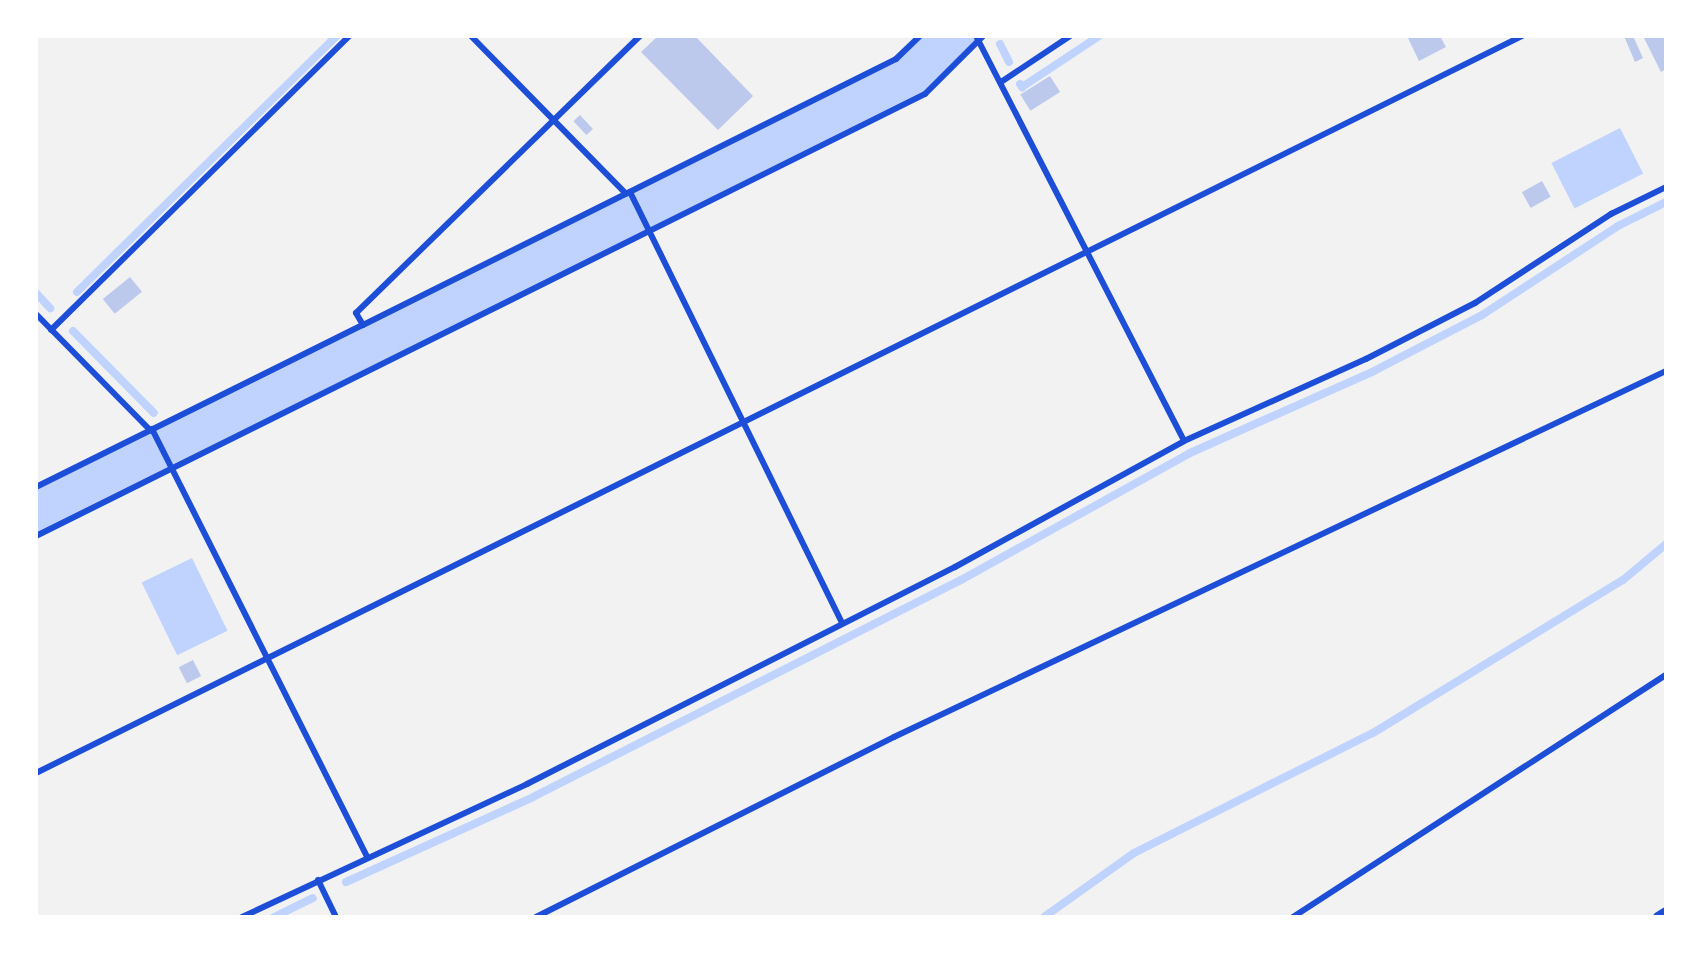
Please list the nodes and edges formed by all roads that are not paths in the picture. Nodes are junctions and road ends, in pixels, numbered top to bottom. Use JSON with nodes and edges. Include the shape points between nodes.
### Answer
{"nodes":[{"id":1,"x":350,"y":36,"type":"edge"},
{"id":2,"x":471,"y":36,"type":"edge"},
{"id":3,"x":640,"y":36,"type":"edge"},
{"id":4,"x":920,"y":36,"type":"edge"},
{"id":5,"x":1070,"y":36,"type":"edge"},
{"id":6,"x":1521,"y":36,"type":"edge"},
{"id":7,"x":980,"y":37,"type":"edge"},
{"id":8,"x":1001,"y":82,"type":"junction"},
{"id":9,"x":554,"y":120,"type":"junction"},
{"id":10,"x":1666,"y":187,"type":"edge"},
{"id":11,"x":628,"y":193,"type":"junction"},
{"id":12,"x":649,"y":232,"type":"junction"},
{"id":13,"x":1088,"y":251,"type":"junction"},
{"id":14,"x":36,"y":314,"type":"edge"},
{"id":15,"x":363,"y":325,"type":"junction"},
{"id":16,"x":51,"y":330,"type":"junction"},
{"id":17,"x":1666,"y":371,"type":"edge"},
{"id":18,"x":743,"y":422,"type":"junction"},
{"id":19,"x":151,"y":430,"type":"junction"},
{"id":20,"x":1184,"y":441,"type":"junction"},
{"id":21,"x":172,"y":468,"type":"junction"},
{"id":22,"x":36,"y":487,"type":"edge"},
{"id":23,"x":36,"y":536,"type":"edge"},
{"id":24,"x":842,"y":622,"type":"junction"},
{"id":25,"x":268,"y":658,"type":"junction"},
{"id":26,"x":1666,"y":675,"type":"edge"},
{"id":27,"x":36,"y":773,"type":"edge"},
{"id":28,"x":367,"y":856,"type":"junction"},
{"id":29,"x":318,"y":880,"type":"junction"},
{"id":30,"x":1666,"y":912,"type":"edge"},
{"id":31,"x":242,"y":917,"type":"edge"},
{"id":32,"x":336,"y":917,"type":"edge"},
{"id":33,"x":536,"y":917,"type":"edge"},
{"id":34,"x":1293,"y":917,"type":"edge"},
{"id":35,"x":1658,"y":917,"type":"edge"}],
"edges":[{"from":1,"to":16,"type":"street"},
{"from":2,"to":9,"type":"street"},
{"from":3,"to":9,"type":"street"},
{"from":4,"to":11,"type":"street","via":[[896,59]]},
{"from":5,"to":8,"type":"street"},
{"from":6,"to":13,"type":"street"},
{"from":7,"to":8,"type":"street"},
{"from":7,"to":12,"type":"street","via":[[925,94]]},
{"from":8,"to":13,"type":"street"},
{"from":9,"to":11,"type":"street"},
{"from":9,"to":15,"type":"street","via":[[356,313]]},
{"from":10,"to":20,"type":"street","via":[[1611,214],[1475,303],[1366,359]]},
{"from":11,"to":12,"type":"street"},
{"from":11,"to":15,"type":"street"},
{"from":12,"to":18,"type":"street"},
{"from":12,"to":21,"type":"street"},
{"from":13,"to":18,"type":"street"},
{"from":13,"to":20,"type":"street"},
{"from":14,"to":16,"type":"street"},
{"from":15,"to":19,"type":"street"},
{"from":16,"to":19,"type":"street"},
{"from":17,"to":33,"type":"street","via":[[894,737]]},
{"from":18,"to":24,"type":"street"},
{"from":18,"to":25,"type":"street"},
{"from":19,"to":21,"type":"street"},
{"from":19,"to":22,"type":"street"},
{"from":20,"to":24,"type":"street","via":[[955,567]]},
{"from":21,"to":23,"type":"street"},
{"from":21,"to":25,"type":"street"},
{"from":24,"to":28,"type":"street","via":[[527,784]]},
{"from":25,"to":27,"type":"street"},
{"from":25,"to":28,"type":"street"},
{"from":26,"to":34,"type":"street"},
{"from":28,"to":29,"type":"street"},
{"from":29,"to":31,"type":"street"},
{"from":29,"to":32,"type":"street"},
{"from":30,"to":35,"type":"street"}]}
